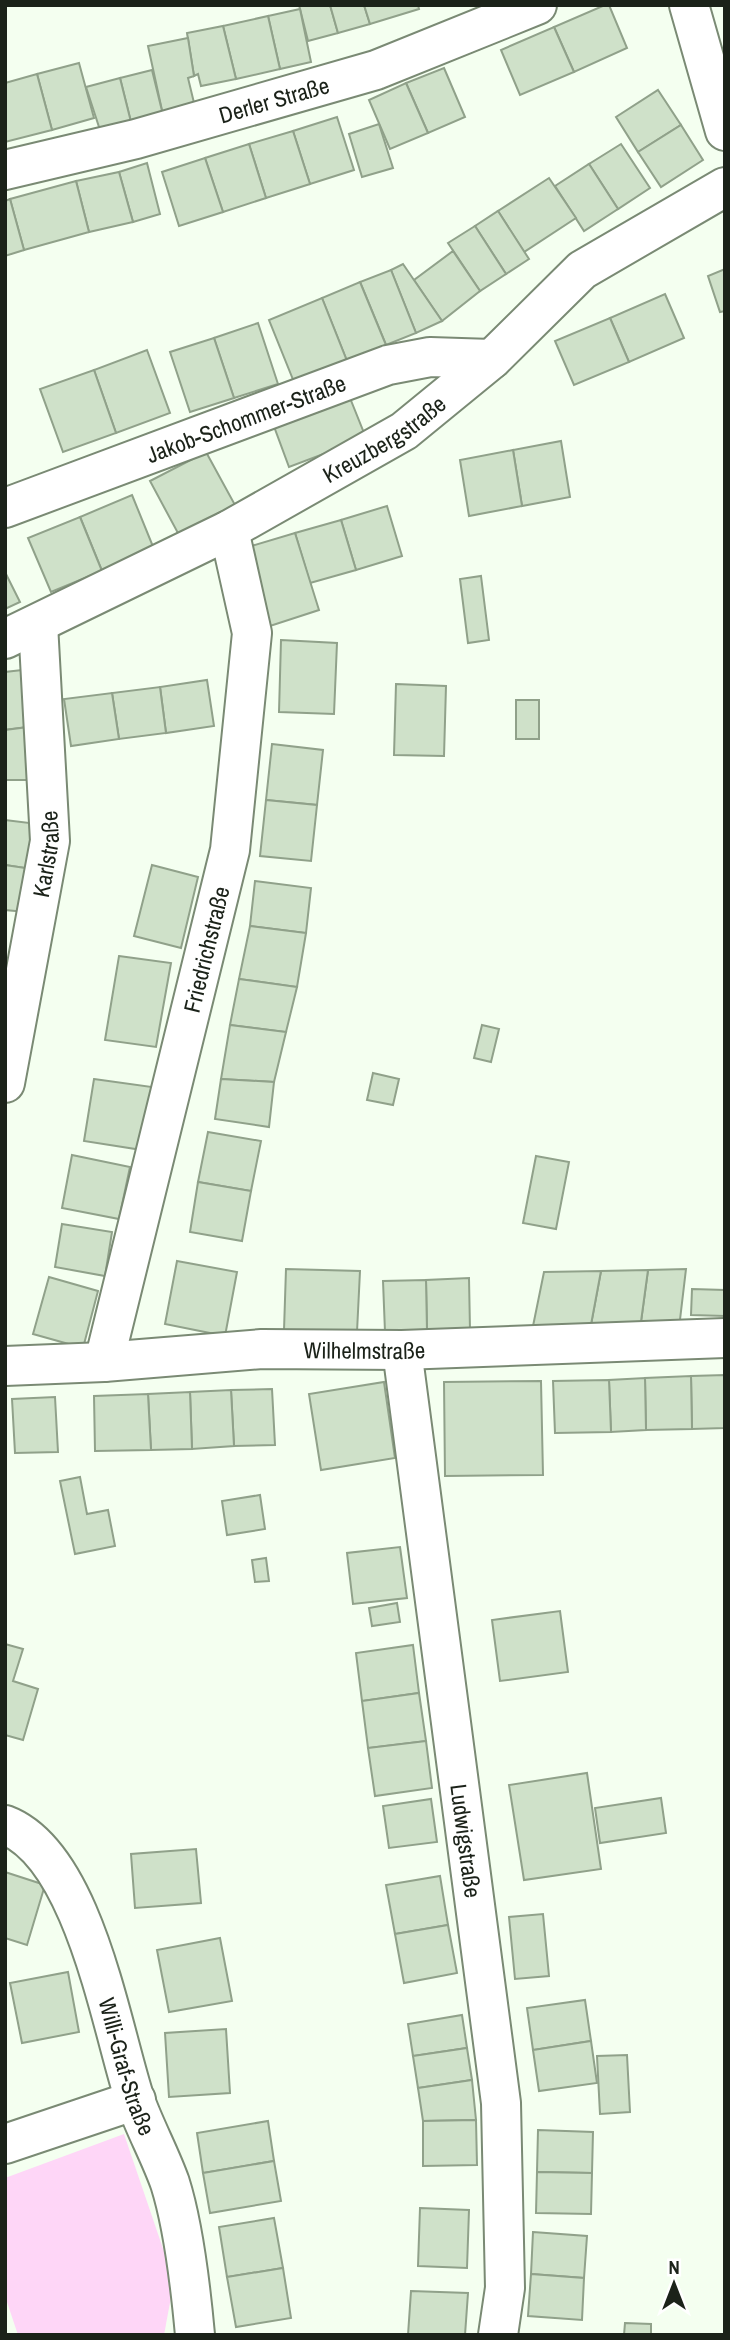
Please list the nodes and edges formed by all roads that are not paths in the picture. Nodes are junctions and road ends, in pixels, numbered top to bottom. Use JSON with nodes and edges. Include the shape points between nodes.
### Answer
{"nodes":[{"id":1,"x":537,"y":5,"type":"edge"},
{"id":2,"x":690,"y":5,"type":"edge"},
{"id":3,"x":725,"y":131,"type":"edge"},
{"id":4,"x":5,"y":170,"type":"edge"},
{"id":5,"x":725,"y":187,"type":"edge"},
{"id":6,"x":492,"y":359,"type":"junction"},
{"id":7,"x":5,"y":508,"type":"edge"},
{"id":8,"x":229,"y":530,"type":"junction"},
{"id":9,"x":22,"y":631,"type":"edge"},
{"id":10,"x":5,"y":1083,"type":"edge"},
{"id":11,"x":725,"y":1338,"type":"edge"},
{"id":12,"x":402,"y":1350,"type":"junction"},
{"id":13,"x":104,"y":1362,"type":"junction"},
{"id":14,"x":5,"y":1366,"type":"edge"},
{"id":15,"x":5,"y":1825,"type":"edge"},
{"id":16,"x":135,"y":2100,"type":"junction"},
{"id":17,"x":5,"y":2144,"type":"edge"},
{"id":18,"x":195,"y":2335,"type":"edge"},
{"id":19,"x":498,"y":2335,"type":"edge"}],
"edges":[{"from":1,"to":4,"type":"street","name":"Derler Straße","via":[[376,70],[136,139]]},
{"from":2,"to":3,"type":"street"},
{"from":5,"to":6,"type":"street","name":"Kreuzbergstraße","via":[[582,270]]},
{"from":6,"to":7,"type":"street","name":"Jakob-Schommer-Straße","via":[[430,357],[388,365]]},
{"from":6,"to":8,"type":"street","name":"Kreuzbergstraße","via":[[404,431]]},
{"from":8,"to":9,"type":"street","name":"Kreuzbergstraße"},
{"from":8,"to":13,"type":"street","name":"Friedrichstraße","via":[[252,633],[230,850]]},
{"from":9,"to":10,"type":"street","name":"Karlstraße","via":[[50,841]]},
{"from":11,"to":12,"type":"street","name":"Wilhelmstraße"},
{"from":12,"to":13,"type":"street","name":"Wilhelmstraße","via":[[262,1349]]},
{"from":12,"to":19,"type":"street","name":"Ludwigstraße","via":[[501,2104],[505,2288]]},
{"from":13,"to":14,"type":"street","name":"Wilhelmstraße"},
{"from":15,"to":16,"type":"street","name":"Willi-Graf-Straße","via":[[22,1831],[63,1882],[101,1973]]},
{"from":16,"to":17,"type":"street"},
{"from":16,"to":18,"type":"street","name":"Willi-Graf-Straße","via":[[170,2184]]}]}
